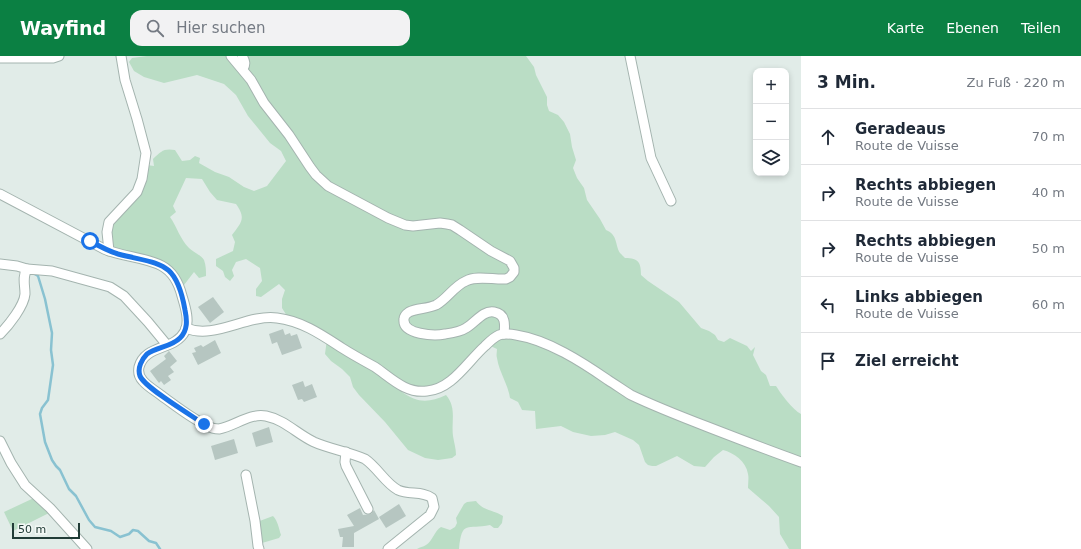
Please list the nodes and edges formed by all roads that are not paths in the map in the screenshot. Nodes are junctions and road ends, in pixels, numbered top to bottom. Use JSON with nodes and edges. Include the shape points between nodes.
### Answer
{"nodes":[{"id":1,"x":59,"y":56,"type":"edge"},
{"id":2,"x":121,"y":56,"type":"edge"},
{"id":3,"x":232,"y":56,"type":"edge"},
{"id":4,"x":242,"y":56,"type":"edge"},
{"id":5,"x":630,"y":56,"type":"edge"},
{"id":6,"x":0,"y":58,"type":"edge"},
{"id":7,"x":243,"y":69,"type":"junction"},
{"id":8,"x":0,"y":194,"type":"edge"},
{"id":9,"x":671,"y":201,"type":"dead end"},
{"id":10,"x":109,"y":251,"type":"junction"},
{"id":11,"x":0,"y":264,"type":"edge"},
{"id":12,"x":27,"y":269,"type":"junction"},
{"id":13,"x":186,"y":328,"type":"junction"},
{"id":14,"x":0,"y":334,"type":"edge"},
{"id":15,"x":504,"y":334,"type":"junction"},
{"id":16,"x":167,"y":345,"type":"junction"},
{"id":17,"x":0,"y":441,"type":"edge"},
{"id":18,"x":346,"y":452,"type":"junction"},
{"id":19,"x":801,"y":462,"type":"edge"},
{"id":20,"x":246,"y":475,"type":"dead end"},
{"id":21,"x":368,"y":509,"type":"dead end"},
{"id":22,"x":87,"y":549,"type":"edge"},
{"id":23,"x":259,"y":549,"type":"edge"},
{"id":24,"x":388,"y":549,"type":"edge"}],
"edges":[{"from":1,"to":6,"type":"street"},
{"from":2,"to":10,"type":"street","via":[[125,80],[146,154],[137,192],[109,222]]},
{"from":3,"to":7,"type":"street"},
{"from":4,"to":7,"type":"street","via":[[245,62]]},
{"from":5,"to":9,"type":"street","via":[[651,158]]},
{"from":7,"to":15,"type":"street","via":[[310,167],[328,186],[405,225],[452,225],[513,264],[514,272],[510,277],[465,281],[436,305],[406,314],[404,325],[420,334],[443,335],[468,328],[485,314],[493,312],[504,318]]},
{"from":8,"to":10,"type":"street"},
{"from":10,"to":13,"type":"street","via":[[152,262],[169,270],[181,292],[186,312]]},
{"from":11,"to":12,"type":"street"},
{"from":12,"to":14,"type":"street","via":[[22,306]]},
{"from":12,"to":16,"type":"street","via":[[52,270],[110,287],[124,296]]},
{"from":13,"to":15,"type":"street","via":[[198,331],[213,330],[262,318],[293,322],[316,331],[403,386],[419,392],[446,384],[494,338]]},
{"from":13,"to":16,"type":"street","via":[[180,338]]},
{"from":15,"to":19,"type":"street","via":[[539,342],[574,358],[625,391],[649,403]]},
{"from":16,"to":18,"type":"street","via":[[151,351],[144,357],[139,367],[140,377],[151,388],[204,424],[219,429],[265,416],[284,423],[313,442]]},
{"from":17,"to":22,"type":"street","via":[[25,485]]},
{"from":18,"to":21,"type":"street","via":[[346,466]]},
{"from":18,"to":24,"type":"street","via":[[368,461],[398,490],[426,495],[433,500],[434,507],[430,515]]},
{"from":20,"to":23,"type":"street"}]}
